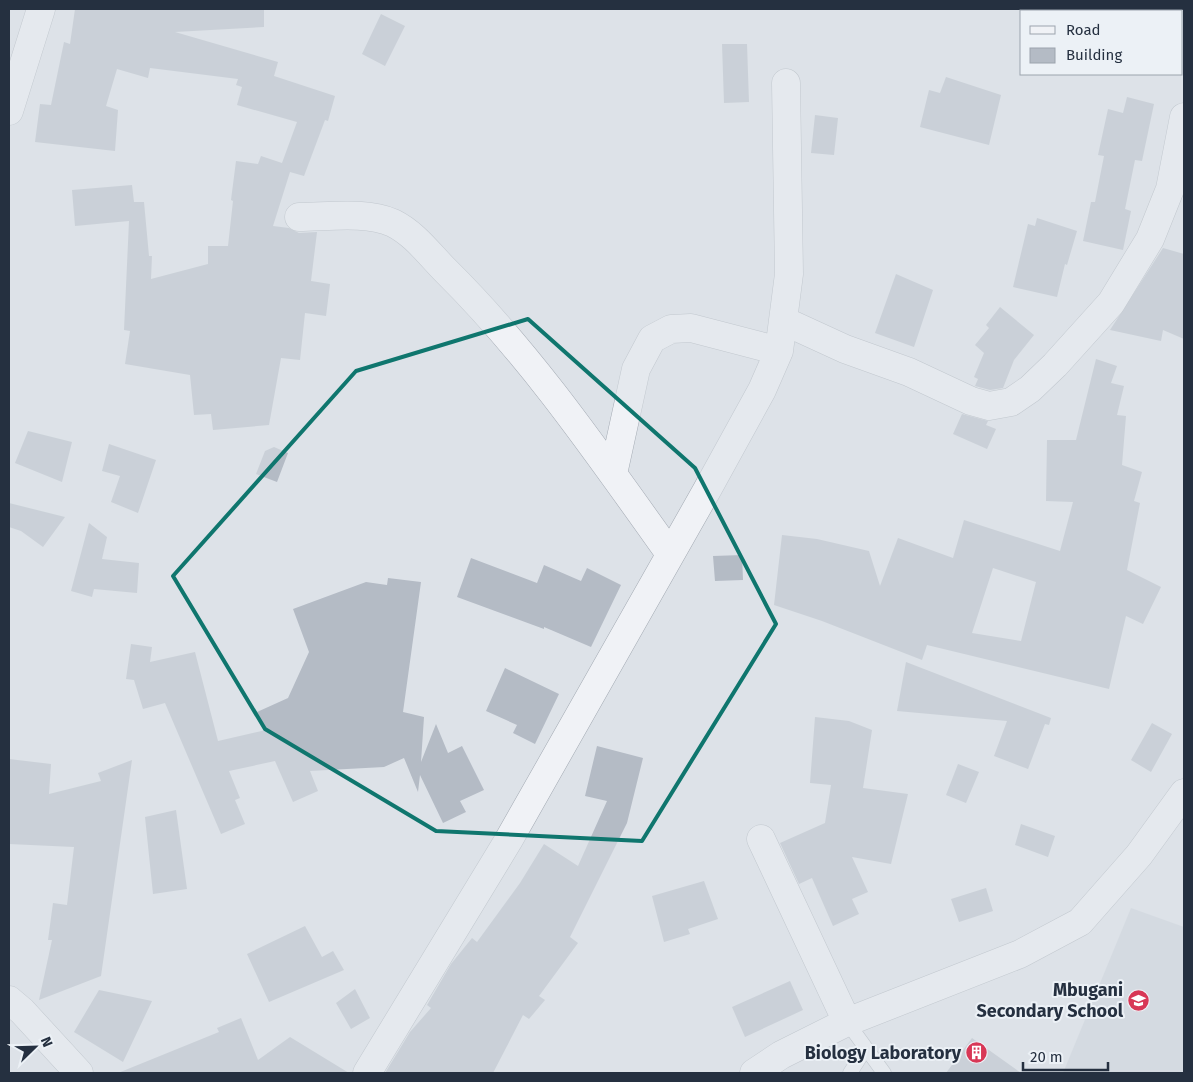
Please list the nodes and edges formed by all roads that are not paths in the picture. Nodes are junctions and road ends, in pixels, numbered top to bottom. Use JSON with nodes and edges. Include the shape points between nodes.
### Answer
{"nodes":[{"id":1,"x":41,"y":9,"type":"edge"},
{"id":2,"x":786,"y":83,"type":"dead end"},
{"id":3,"x":9,"y":111,"type":"edge"},
{"id":4,"x":1184,"y":117,"type":"edge"},
{"id":5,"x":299,"y":217,"type":"dead end"},
{"id":6,"x":784,"y":321,"type":"junction"},
{"id":7,"x":779,"y":351,"type":"junction"},
{"id":8,"x":613,"y":474,"type":"junction"},
{"id":9,"x":670,"y":554,"type":"junction"},
{"id":10,"x":1184,"y":792,"type":"edge"},
{"id":11,"x":761,"y":839,"type":"dead end"},
{"id":12,"x":9,"y":1000,"type":"edge"},
{"id":13,"x":847,"y":1022,"type":"junction"},
{"id":14,"x":866,"y":1048,"type":"junction"},
{"id":15,"x":78,"y":1073,"type":"edge"},
{"id":16,"x":367,"y":1073,"type":"edge"},
{"id":17,"x":754,"y":1073,"type":"edge"},
{"id":18,"x":850,"y":1073,"type":"edge"},
{"id":19,"x":884,"y":1073,"type":"edge"}],
"edges":[{"from":1,"to":3,"type":"street"},
{"from":2,"to":6,"type":"street","via":[[789,274]]},
{"from":4,"to":6,"type":"street","via":[[1170,189],[1150,239],[1111,302],[1055,365],[1011,402],[989,406],[972,401]]},
{"from":5,"to":8,"type":"street","via":[[366,217],[391,222],[411,234],[484,309]]},
{"from":6,"to":7,"type":"street"},
{"from":7,"to":8,"type":"street","via":[[691,328],[671,329],[652,339],[636,369]]},
{"from":7,"to":9,"type":"street","via":[[757,398]]},
{"from":8,"to":9,"type":"street"},
{"from":9,"to":16,"type":"street","via":[[508,841]]},
{"from":10,"to":13,"type":"street","via":[[1139,856],[1080,922],[1020,954]]},
{"from":11,"to":13,"type":"street"},
{"from":12,"to":15,"type":"street"},
{"from":13,"to":14,"type":"lane"},
{"from":13,"to":17,"type":"street","via":[[781,1055]]},
{"from":14,"to":18,"type":"lane"},
{"from":14,"to":19,"type":"lane"}]}
